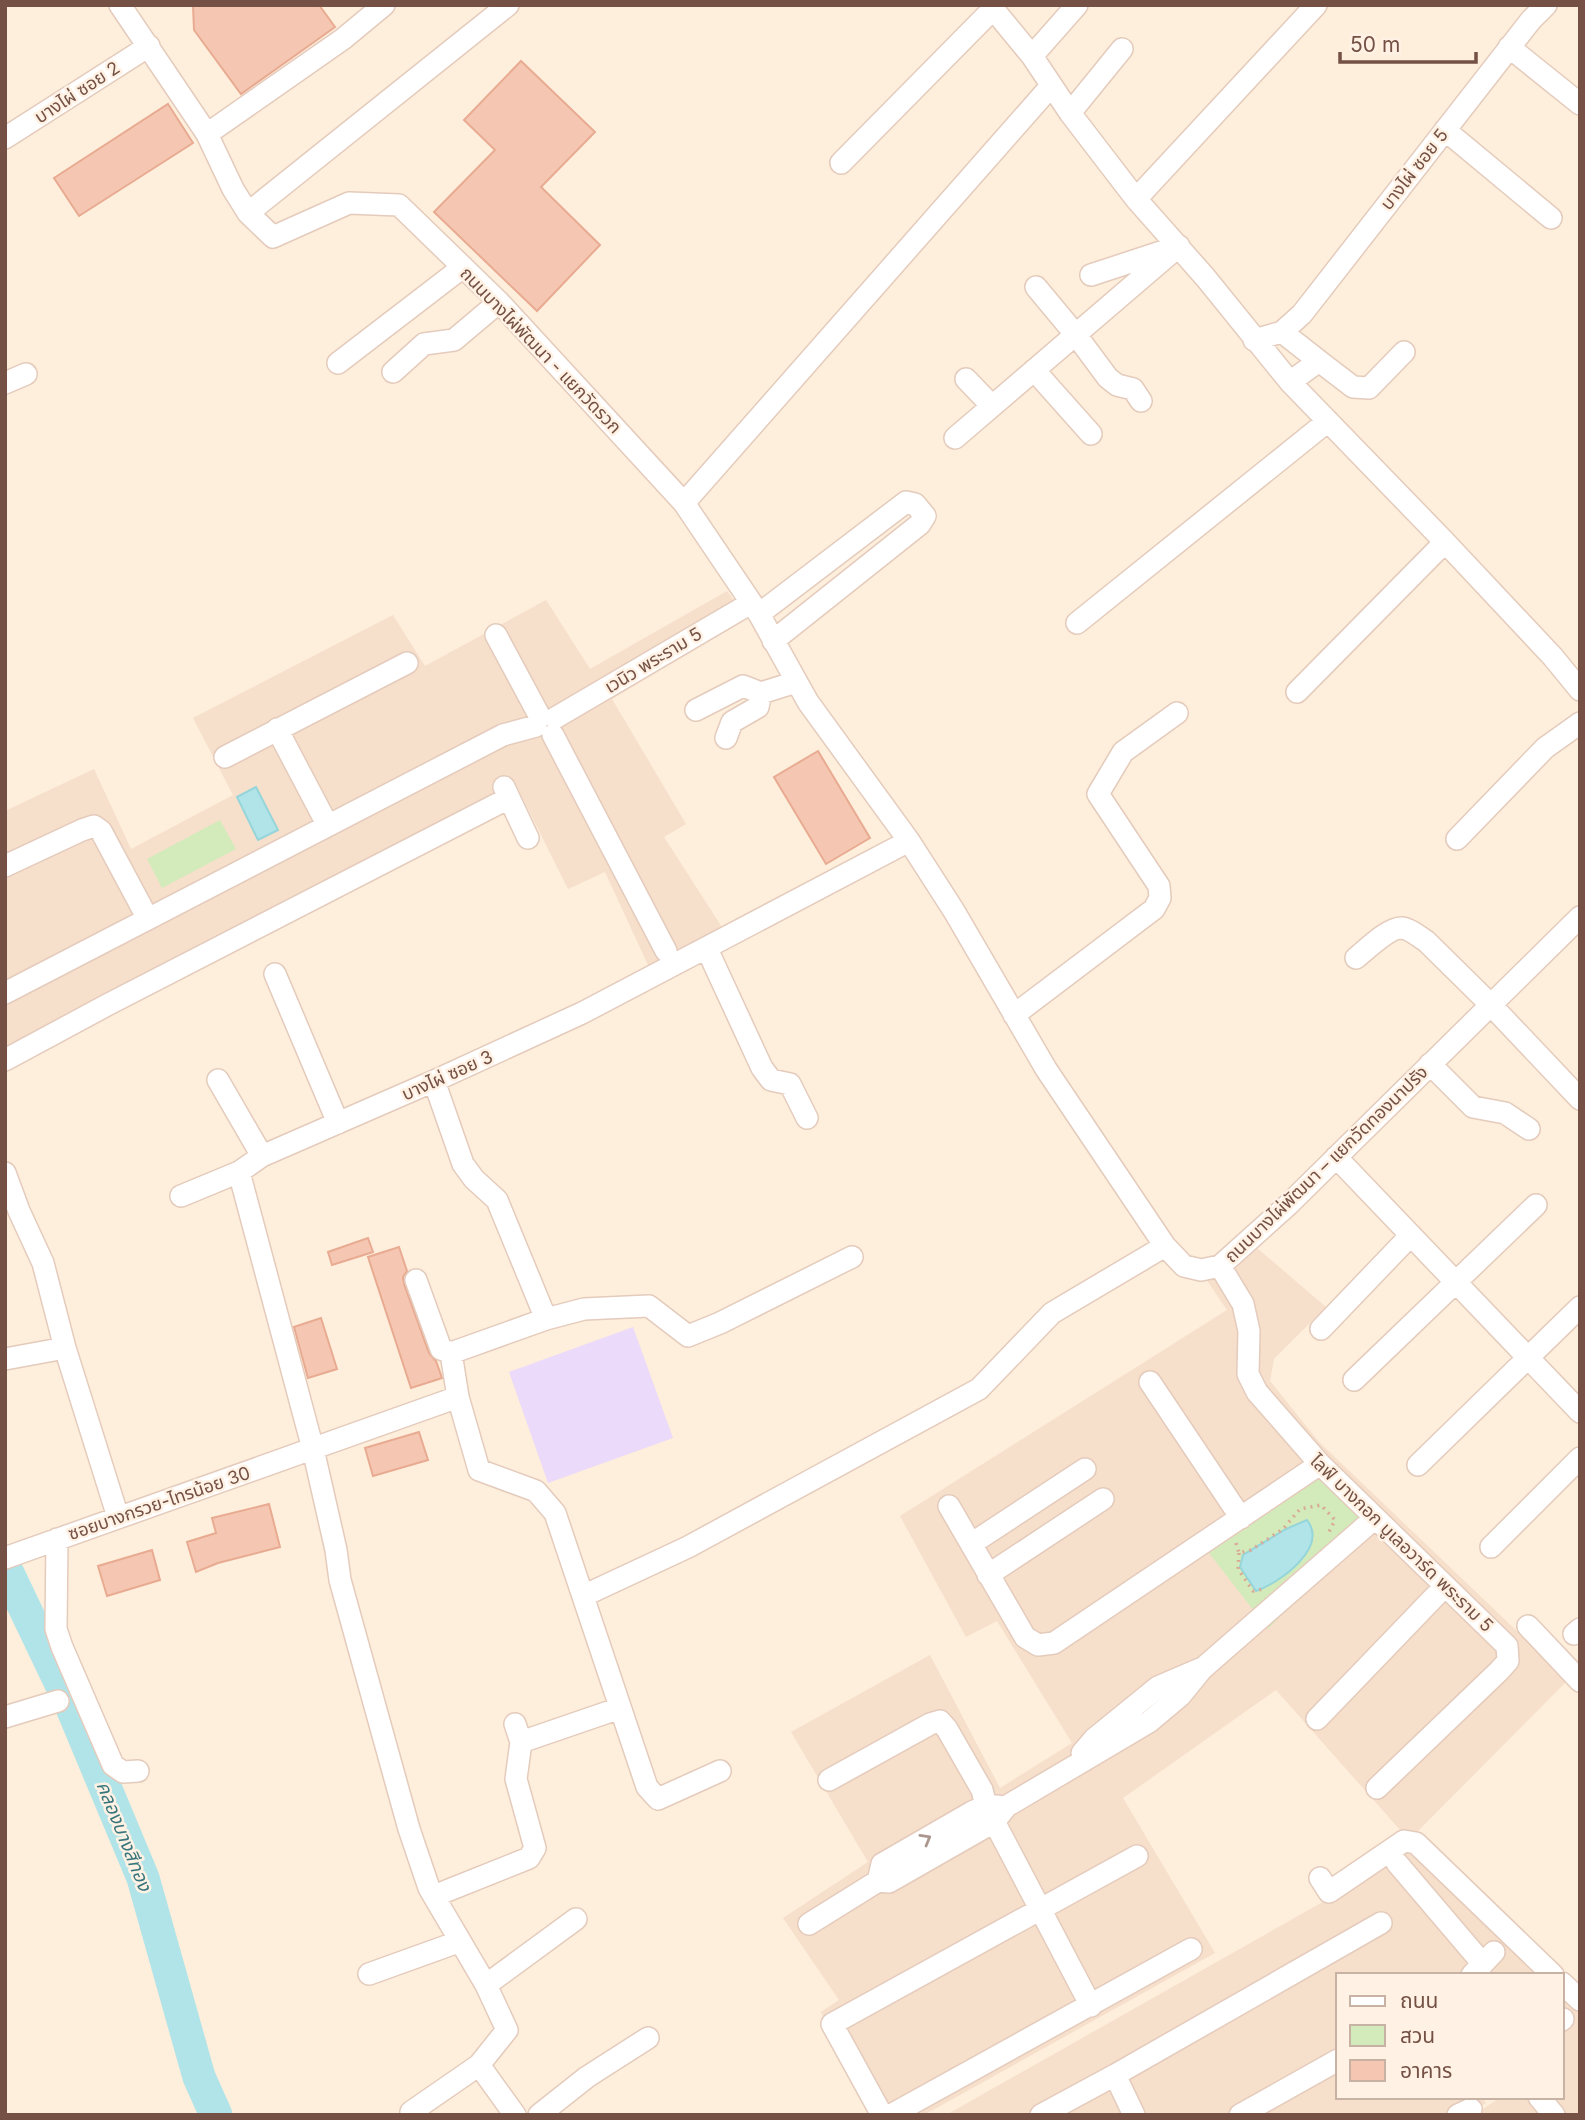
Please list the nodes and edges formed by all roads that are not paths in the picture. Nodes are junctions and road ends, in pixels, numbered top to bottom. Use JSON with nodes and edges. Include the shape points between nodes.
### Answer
{"nodes":[{"id":1,"x":120,"y":5,"type":"edge"},
{"id":2,"x":384,"y":5,"type":"edge"},
{"id":3,"x":508,"y":5,"type":"edge"},
{"id":4,"x":1077,"y":5,"type":"edge"},
{"id":5,"x":1316,"y":5,"type":"edge"},
{"id":6,"x":1546,"y":5,"type":"edge"},
{"id":7,"x":992,"y":7,"type":"edge"},
{"id":8,"x":149,"y":46,"type":"junction"},
{"id":9,"x":1509,"y":47,"type":"junction"},
{"id":10,"x":1122,"y":49,"type":"dead end"},
{"id":11,"x":1032,"y":56,"type":"junction"},
{"id":12,"x":1051,"y":86,"type":"junction"},
{"id":13,"x":1580,"y":104,"type":"edge"},
{"id":14,"x":1070,"y":113,"type":"junction"},
{"id":15,"x":1445,"y":130,"type":"junction"},
{"id":16,"x":207,"y":135,"type":"junction"},
{"id":17,"x":5,"y":138,"type":"edge"},
{"id":18,"x":841,"y":163,"type":"dead end"},
{"id":19,"x":1136,"y":198,"type":"junction"},
{"id":20,"x":248,"y":214,"type":"junction"},
{"id":21,"x":1552,"y":218,"type":"dead end"},
{"id":22,"x":1179,"y":246,"type":"junction"},
{"id":23,"x":463,"y":268,"type":"junction"},
{"id":24,"x":1091,"y":275,"type":"dead end"},
{"id":25,"x":1036,"y":287,"type":"dead end"},
{"id":26,"x":499,"y":303,"type":"junction"},
{"id":27,"x":1282,"y":332,"type":"junction"},
{"id":28,"x":1076,"y":335,"type":"junction"},
{"id":29,"x":1254,"y":340,"type":"junction"},
{"id":30,"x":1404,"y":352,"type":"dead end"},
{"id":31,"x":1319,"y":361,"type":"junction"},
{"id":32,"x":338,"y":363,"type":"dead end"},
{"id":33,"x":1034,"y":370,"type":"junction"},
{"id":34,"x":393,"y":372,"type":"dead end"},
{"id":35,"x":26,"y":374,"type":"dead end"},
{"id":36,"x":966,"y":379,"type":"dead end"},
{"id":37,"x":1290,"y":382,"type":"junction"},
{"id":38,"x":5,"y":383,"type":"edge"},
{"id":39,"x":1141,"y":401,"type":"dead end"},
{"id":40,"x":992,"y":406,"type":"junction"},
{"id":41,"x":1328,"y":421,"type":"junction"},
{"id":42,"x":1091,"y":434,"type":"dead end"},
{"id":43,"x":955,"y":438,"type":"dead end"},
{"id":44,"x":684,"y":503,"type":"junction"},
{"id":45,"x":1445,"y":542,"type":"junction"},
{"id":46,"x":755,"y":608,"type":"junction"},
{"id":47,"x":1077,"y":623,"type":"dead end"},
{"id":48,"x":496,"y":635,"type":"dead end"},
{"id":49,"x":774,"y":641,"type":"junction"},
{"id":50,"x":407,"y":663,"type":"dead end"},
{"id":51,"x":796,"y":682,"type":"junction"},
{"id":52,"x":1580,"y":690,"type":"edge"},
{"id":53,"x":1297,"y":692,"type":"dead end"},
{"id":54,"x":761,"y":693,"type":"junction"},
{"id":55,"x":696,"y":710,"type":"dead end"},
{"id":56,"x":1177,"y":713,"type":"dead end"},
{"id":57,"x":1580,"y":723,"type":"edge"},
{"id":58,"x":546,"y":724,"type":"junction"},
{"id":59,"x":277,"y":729,"type":"junction"},
{"id":60,"x":726,"y":738,"type":"dead end"},
{"id":61,"x":225,"y":757,"type":"dead end"},
{"id":62,"x":327,"y":824,"type":"junction"},
{"id":63,"x":528,"y":838,"type":"dead end"},
{"id":64,"x":1457,"y":839,"type":"dead end"},
{"id":65,"x":909,"y":841,"type":"junction"},
{"id":66,"x":5,"y":866,"type":"edge"},
{"id":67,"x":1580,"y":917,"type":"edge"},
{"id":68,"x":148,"y":919,"type":"junction"},
{"id":69,"x":707,"y":949,"type":"junction"},
{"id":70,"x":666,"y":951,"type":"dead end"},
{"id":71,"x":1356,"y":958,"type":"dead end"},
{"id":72,"x":275,"y":974,"type":"dead end"},
{"id":73,"x":5,"y":993,"type":"edge"},
{"id":74,"x":1490,"y":1004,"type":"junction"},
{"id":75,"x":1014,"y":1015,"type":"junction"},
{"id":76,"x":5,"y":1060,"type":"edge"},
{"id":77,"x":1430,"y":1064,"type":"junction"},
{"id":78,"x":218,"y":1080,"type":"dead end"},
{"id":79,"x":434,"y":1082,"type":"junction"},
{"id":80,"x":1580,"y":1099,"type":"edge"},
{"id":81,"x":807,"y":1118,"type":"dead end"},
{"id":82,"x":338,"y":1122,"type":"junction"},
{"id":83,"x":1530,"y":1129,"type":"dead end"},
{"id":84,"x":262,"y":1156,"type":"junction"},
{"id":85,"x":1336,"y":1157,"type":"junction"},
{"id":86,"x":239,"y":1172,"type":"junction"},
{"id":87,"x":5,"y":1173,"type":"edge"},
{"id":88,"x":181,"y":1196,"type":"dead end"},
{"id":89,"x":1536,"y":1205,"type":"dead end"},
{"id":90,"x":1411,"y":1235,"type":"junction"},
{"id":91,"x":1165,"y":1246,"type":"junction"},
{"id":92,"x":852,"y":1257,"type":"dead end"},
{"id":93,"x":1220,"y":1266,"type":"junction"},
{"id":94,"x":416,"y":1280,"type":"dead end"},
{"id":95,"x":1456,"y":1282,"type":"junction"},
{"id":96,"x":1580,"y":1307,"type":"edge"},
{"id":97,"x":546,"y":1319,"type":"junction"},
{"id":98,"x":1321,"y":1329,"type":"dead end"},
{"id":99,"x":65,"y":1348,"type":"junction"},
{"id":100,"x":451,"y":1353,"type":"junction"},
{"id":101,"x":1528,"y":1358,"type":"junction"},
{"id":102,"x":5,"y":1359,"type":"edge"},
{"id":103,"x":1354,"y":1380,"type":"dead end"},
{"id":104,"x":1150,"y":1381,"type":"dead end"},
{"id":105,"x":458,"y":1397,"type":"junction"},
{"id":106,"x":1580,"y":1412,"type":"edge"},
{"id":107,"x":313,"y":1449,"type":"junction"},
{"id":108,"x":1580,"y":1458,"type":"edge"},
{"id":109,"x":1320,"y":1464,"type":"junction"},
{"id":110,"x":1418,"y":1465,"type":"dead end"},
{"id":111,"x":1085,"y":1469,"type":"dead end"},
{"id":112,"x":1103,"y":1499,"type":"dead end"},
{"id":113,"x":950,"y":1506,"type":"dead end"},
{"id":114,"x":118,"y":1517,"type":"junction"},
{"id":115,"x":1375,"y":1518,"type":"junction"},
{"id":116,"x":1235,"y":1521,"type":"junction"},
{"id":117,"x":57,"y":1539,"type":"junction"},
{"id":118,"x":971,"y":1544,"type":"junction"},
{"id":119,"x":1491,"y":1547,"type":"dead end"},
{"id":120,"x":10,"y":1556,"type":"edge"},
{"id":121,"x":988,"y":1575,"type":"junction"},
{"id":122,"x":1445,"y":1587,"type":"junction"},
{"id":123,"x":583,"y":1595,"type":"junction"},
{"id":124,"x":1528,"y":1626,"type":"dead end"},
{"id":125,"x":1580,"y":1681,"type":"edge"},
{"id":126,"x":58,"y":1701,"type":"dead end"},
{"id":127,"x":620,"y":1708,"type":"junction"},
{"id":128,"x":5,"y":1717,"type":"edge"},
{"id":129,"x":1317,"y":1719,"type":"dead end"},
{"id":130,"x":138,"y":1771,"type":"dead end"},
{"id":131,"x":720,"y":1771,"type":"dead end"},
{"id":132,"x":829,"y":1780,"type":"dead end"},
{"id":133,"x":1377,"y":1788,"type":"dead end"},
{"id":134,"x":996,"y":1811,"type":"junction"},
{"id":135,"x":1137,"y":1856,"type":"dead end"},
{"id":136,"x":1397,"y":1863,"type":"dead end"},
{"id":137,"x":1320,"y":1878,"type":"dead end"},
{"id":138,"x":433,"y":1896,"type":"junction"},
{"id":139,"x":1039,"y":1910,"type":"junction"},
{"id":140,"x":576,"y":1919,"type":"dead end"},
{"id":141,"x":1381,"y":1923,"type":"dead end"},
{"id":142,"x":809,"y":1924,"type":"dead end"},
{"id":143,"x":458,"y":1942,"type":"junction"},
{"id":144,"x":1191,"y":1949,"type":"dead end"},
{"id":145,"x":1483,"y":1964,"type":"edge"},
{"id":146,"x":1551,"y":1973,"type":"edge"},
{"id":147,"x":369,"y":1974,"type":"dead end"},
{"id":148,"x":486,"y":1985,"type":"junction"},
{"id":149,"x":1564,"y":1985,"type":"edge"},
{"id":150,"x":1580,"y":2000,"type":"edge"},
{"id":151,"x":1091,"y":2006,"type":"junction"},
{"id":152,"x":648,"y":2038,"type":"dead end"},
{"id":153,"x":1336,"y":2061,"type":"edge"},
{"id":154,"x":480,"y":2065,"type":"junction"},
{"id":155,"x":1115,"y":2075,"type":"junction"},
{"id":156,"x":1541,"y":2099,"type":"edge"},
{"id":157,"x":411,"y":2112,"type":"dead end"},
{"id":158,"x":515,"y":2115,"type":"edge"},
{"id":159,"x":539,"y":2115,"type":"edge"},
{"id":160,"x":882,"y":2115,"type":"edge"},
{"id":161,"x":891,"y":2115,"type":"edge"},
{"id":162,"x":1041,"y":2115,"type":"edge"},
{"id":163,"x":1134,"y":2115,"type":"edge"},
{"id":164,"x":1240,"y":2115,"type":"edge"},
{"id":165,"x":1555,"y":2115,"type":"edge"}],
"edges":[{"from":1,"to":8,"type":"street","name":"ถนนบางไผ่พัฒนา - แยกวัดรวก"},
{"from":2,"to":16,"type":"street"},
{"from":3,"to":20,"type":"street"},
{"from":4,"to":11,"type":"street"},
{"from":5,"to":19,"type":"street"},
{"from":6,"to":9,"type":"street","name":"บางไผ่ ซอย 5"},
{"from":7,"to":11,"type":"street"},
{"from":7,"to":18,"type":"street"},
{"from":8,"to":16,"type":"street","name":"ถนนบางไผ่พัฒนา - แยกวัดรวก"},
{"from":8,"to":17,"type":"street","name":"บางไผ่ ซอย 2"},
{"from":9,"to":13,"type":"street"},
{"from":9,"to":15,"type":"street","name":"บางไผ่ ซอย 5"},
{"from":10,"to":14,"type":"street"},
{"from":11,"to":12,"type":"street"},
{"from":12,"to":14,"type":"street"},
{"from":12,"to":44,"type":"street"},
{"from":14,"to":19,"type":"street"},
{"from":15,"to":21,"type":"street"},
{"from":15,"to":27,"type":"street","name":"บางไผ่ ซอย 5","via":[[1302,314]]},
{"from":16,"to":20,"type":"street","name":"ถนนบางไผ่พัฒนา - แยกวัดรวก"},
{"from":19,"to":22,"type":"street"},
{"from":20,"to":23,"type":"street","name":"ถนนบางไผ่พัฒนา - แยกวัดรวก","via":[[273,237],[349,202],[399,205]]},
{"from":22,"to":24,"type":"street"},
{"from":22,"to":28,"type":"street"},
{"from":22,"to":29,"type":"street"},
{"from":23,"to":26,"type":"street","name":"ถนนบางไผ่พัฒนา - แยกวัดรวก"},
{"from":23,"to":32,"type":"street"},
{"from":25,"to":28,"type":"street"},
{"from":26,"to":34,"type":"street","via":[[454,340],[424,344]]},
{"from":26,"to":44,"type":"street","name":"ถนนบางไผ่พัฒนา - แยกวัดรวก"},
{"from":27,"to":29,"type":"street"},
{"from":27,"to":31,"type":"street"},
{"from":28,"to":33,"type":"street"},
{"from":28,"to":39,"type":"street","via":[[1108,379],[1133,389]]},
{"from":29,"to":37,"type":"street"},
{"from":30,"to":31,"type":"street","via":[[1370,388],[1353,387]]},
{"from":31,"to":37,"type":"street"},
{"from":33,"to":40,"type":"street"},
{"from":33,"to":42,"type":"street"},
{"from":35,"to":38,"type":"street"},
{"from":36,"to":40,"type":"street"},
{"from":37,"to":41,"type":"street"},
{"from":40,"to":43,"type":"street"},
{"from":41,"to":45,"type":"street"},
{"from":41,"to":47,"type":"street"},
{"from":44,"to":46,"type":"street","name":"ถนนบางไผ่พัฒนา - แยกวัดรวก"},
{"from":45,"to":52,"type":"street"},
{"from":45,"to":53,"type":"street"},
{"from":46,"to":49,"type":"street","name":"ถนนบางไผ่พัฒนา - แยกวัดรวก"},
{"from":46,"to":49,"type":"street","name":"เวนิว พระราม 5","via":[[906,502],[915,504],[925,516]]},
{"from":46,"to":58,"type":"street","name":"เวนิว พระราม 5"},
{"from":48,"to":58,"type":"street"},
{"from":49,"to":51,"type":"street","name":"ถนนบางไผ่พัฒนา - แยกวัดรวก"},
{"from":50,"to":59,"type":"street"},
{"from":51,"to":54,"type":"street"},
{"from":51,"to":65,"type":"street","name":"ถนนบางไผ่พัฒนา - แยกวัดรวก"},
{"from":54,"to":55,"type":"street","via":[[743,686]]},
{"from":54,"to":60,"type":"street","via":[[758,707],[732,722]]},
{"from":56,"to":75,"type":"street","via":[[1123,752],[1098,794],[1159,886],[1160,898],[1154,909]]},
{"from":57,"to":64,"type":"street","via":[[1545,748]]},
{"from":58,"to":62,"type":"street","name":"เวนิว พระราม 5","via":[[503,735]]},
{"from":58,"to":70,"type":"street"},
{"from":59,"to":61,"type":"street"},
{"from":59,"to":62,"type":"street"},
{"from":62,"to":68,"type":"street","name":"เวนิว พระราม 5"},
{"from":63,"to":76,"type":"street","via":[[506,793]]},
{"from":65,"to":69,"type":"street","name":"บางไผ่ ซอย 3"},
{"from":65,"to":75,"type":"street","name":"ถนนบางไผ่พัฒนา – แยกวัดทองนาปรัง"},
{"from":66,"to":68,"type":"street","via":[[94,826],[101,831]]},
{"from":67,"to":74,"type":"street","name":"ถนนบางไผ่พัฒนา – แยกวัดทองนาปรัง"},
{"from":68,"to":73,"type":"street","name":"เวนิว พระราม 5"},
{"from":69,"to":79,"type":"street","name":"บางไผ่ ซอย 3"},
{"from":69,"to":81,"type":"street","via":[[762,1068],[771,1080],[790,1084]]},
{"from":71,"to":74,"type":"street","via":[[1392,930],[1402,928],[1426,941]]},
{"from":72,"to":82,"type":"street"},
{"from":74,"to":77,"type":"street","name":"ถนนบางไผ่พัฒนา – แยกวัดทองนาปรัง"},
{"from":74,"to":80,"type":"street"},
{"from":75,"to":91,"type":"street","name":"ถนนบางไผ่พัฒนา – แยกวัดทองนาปรัง"},
{"from":77,"to":83,"type":"street","via":[[1473,1107],[1505,1113]]},
{"from":77,"to":85,"type":"street","name":"ถนนบางไผ่พัฒนา – แยกวัดทองนาปรัง"},
{"from":78,"to":84,"type":"street"},
{"from":79,"to":82,"type":"street","name":"บางไผ่ ซอย 3"},
{"from":79,"to":97,"type":"street","via":[[463,1164],[497,1200]]},
{"from":82,"to":84,"type":"street","name":"บางไผ่ ซอย 3"},
{"from":84,"to":86,"type":"street","name":"บางไผ่ ซอย 3"},
{"from":85,"to":90,"type":"street"},
{"from":85,"to":93,"type":"street","name":"ถนนบางไผ่พัฒนา – แยกวัดทองนาปรัง"},
{"from":86,"to":88,"type":"street","name":"บางไผ่ ซอย 3"},
{"from":86,"to":107,"type":"street"},
{"from":87,"to":99,"type":"street","via":[[43,1263]]},
{"from":89,"to":95,"type":"street"},
{"from":90,"to":95,"type":"street"},
{"from":90,"to":98,"type":"street"},
{"from":91,"to":93,"type":"street","name":"ถนนบางไผ่พัฒนา – แยกวัดทองนาปรัง","via":[[1184,1266],[1201,1270]]},
{"from":91,"to":123,"type":"street","via":[[1052,1313],[979,1389],[688,1547]]},
{"from":92,"to":97,"type":"street","via":[[688,1336],[649,1306],[584,1309]]},
{"from":93,"to":109,"type":"street","name":"ไลฟ์ บางกอก บูเลอวาร์ด พระราม 5","via":[[1243,1304],[1249,1331],[1248,1374],[1257,1392]]},
{"from":94,"to":100,"type":"street","via":[[440,1349]]},
{"from":95,"to":101,"type":"street"},
{"from":95,"to":103,"type":"street"},
{"from":96,"to":101,"type":"street"},
{"from":97,"to":100,"type":"street"},
{"from":99,"to":102,"type":"street"},
{"from":99,"to":114,"type":"street"},
{"from":100,"to":105,"type":"street"},
{"from":101,"to":106,"type":"street"},
{"from":101,"to":110,"type":"street"},
{"from":104,"to":116,"type":"street"},
{"from":105,"to":107,"type":"street","name":"ซอยบางกรวย-ไทรน้อย 30"},
{"from":105,"to":123,"type":"street","via":[[479,1470],[536,1491],[555,1513]]},
{"from":107,"to":114,"type":"street","name":"ซอยบางกรวย-ไทรน้อย 30"},
{"from":107,"to":138,"type":"street","via":[[344,1593],[409,1829]]},
{"from":108,"to":119,"type":"street"},
{"from":109,"to":115,"type":"street","name":"ไลฟ์ บางกอก บูเลอวาร์ด พระราม 5"},
{"from":109,"to":116,"type":"street"},
{"from":111,"to":118,"type":"street"},
{"from":112,"to":121,"type":"street"},
{"from":113,"to":118,"type":"street"},
{"from":114,"to":117,"type":"street","name":"ซอยบางกรวย-ไทรน้อย 30"},
{"from":115,"to":122,"type":"street","name":"ไลฟ์ บางกอก บูเลอวาร์ด พระราม 5"},
{"from":115,"to":134,"type":"street","via":[[1202,1668],[1180,1696],[1149,1722]]},
{"from":116,"to":121,"type":"street","via":[[1054,1643],[1038,1645],[1026,1636]]},
{"from":117,"to":120,"type":"street","name":"ซอยบางกรวย-ไทรน้อย 30"},
{"from":117,"to":130,"type":"street","via":[[57,1629],[62,1647],[113,1765],[123,1772]]},
{"from":118,"to":121,"type":"street"},
{"from":122,"to":129,"type":"street"},
{"from":122,"to":133,"type":"street","name":"ไลฟ์ บางกอก บูเลอวาร์ด พระราม 5","via":[[1507,1646],[1508,1661]]},
{"from":123,"to":127,"type":"street"},
{"from":124,"to":125,"type":"street"},
{"from":126,"to":128,"type":"street"},
{"from":127,"to":131,"type":"street","via":[[647,1787],[658,1799]]},
{"from":127,"to":138,"type":"street","via":[[518,1733],[516,1779],[535,1848],[529,1858]]},
{"from":132,"to":134,"type":"street","via":[[940,1721]]},
{"from":134,"to":139,"type":"street"},
{"from":134,"to":142,"type":"street","via":[[889,1882],[878,1881]]},
{"from":135,"to":139,"type":"street"},
{"from":136,"to":145,"type":"street"},
{"from":137,"to":146,"type":"street","via":[[1329,1892],[1404,1841],[1416,1843]]},
{"from":138,"to":143,"type":"street"},
{"from":139,"to":151,"type":"street"},
{"from":139,"to":160,"type":"street","via":[[832,2024]]},
{"from":140,"to":148,"type":"street"},
{"from":141,"to":155,"type":"street"},
{"from":143,"to":147,"type":"street"},
{"from":143,"to":148,"type":"street"},
{"from":144,"to":151,"type":"street"},
{"from":148,"to":154,"type":"street","via":[[508,2030]]},
{"from":149,"to":150,"type":"street"},
{"from":151,"to":161,"type":"street"},
{"from":152,"to":159,"type":"street"},
{"from":153,"to":164,"type":"street"},
{"from":154,"to":157,"type":"street"},
{"from":154,"to":158,"type":"street"},
{"from":155,"to":162,"type":"street"},
{"from":155,"to":163,"type":"street"},
{"from":156,"to":165,"type":"street"}]}
